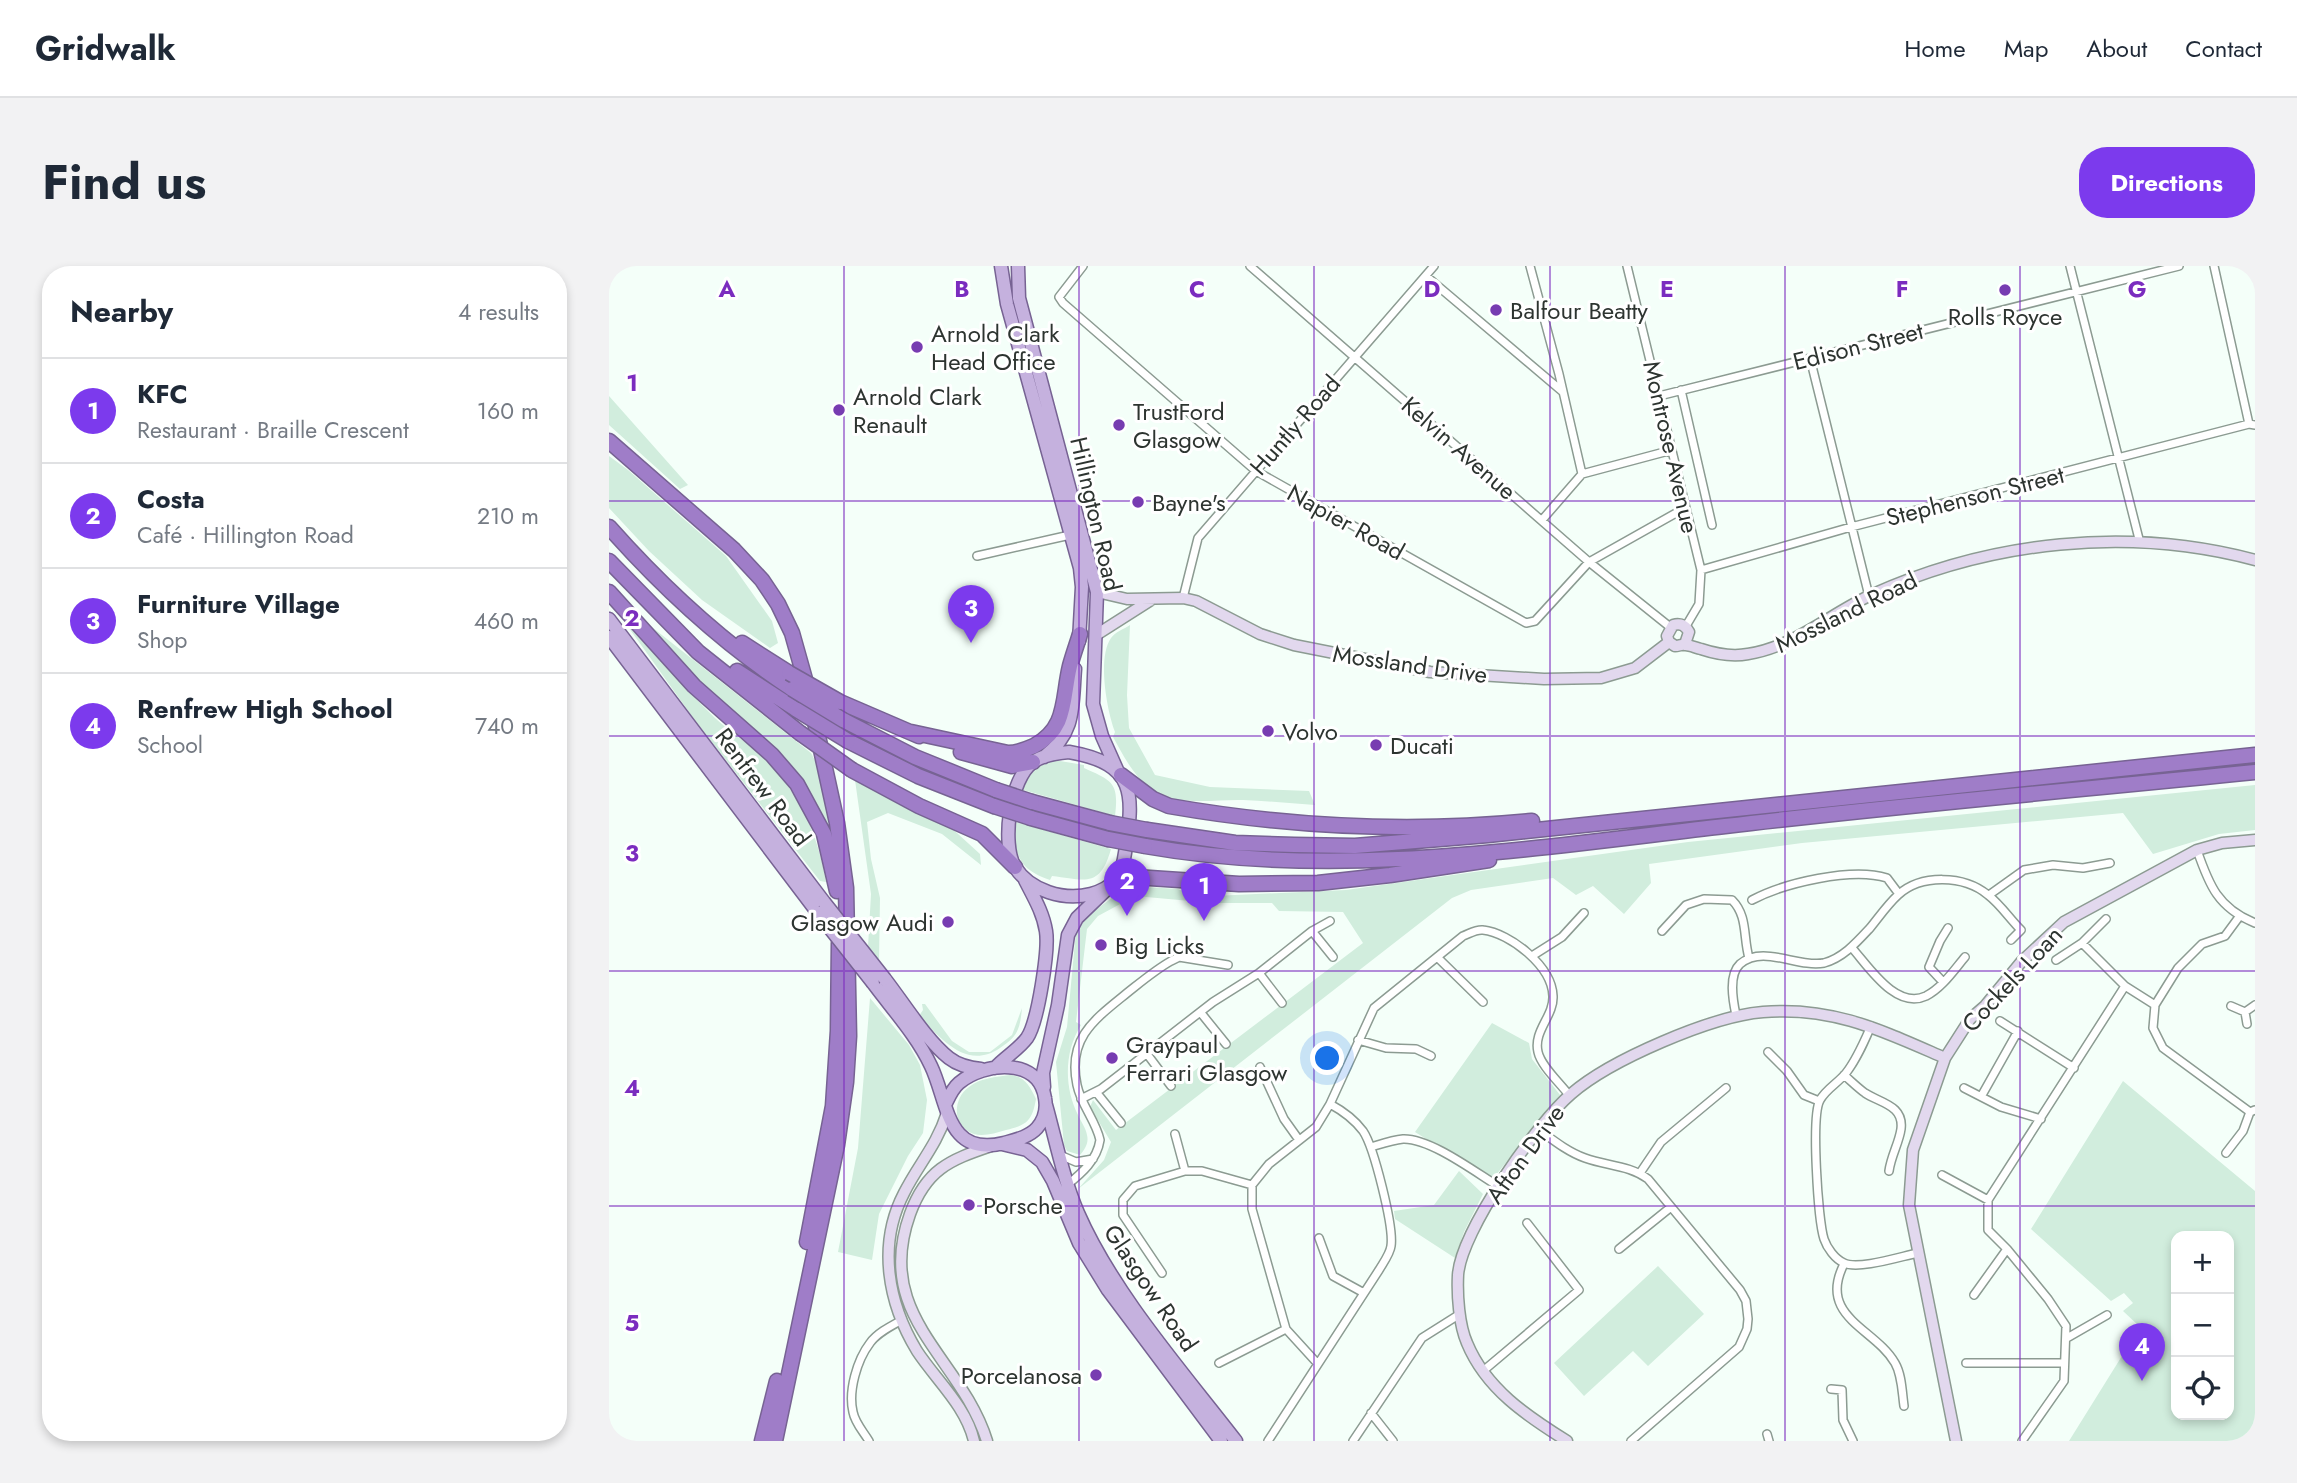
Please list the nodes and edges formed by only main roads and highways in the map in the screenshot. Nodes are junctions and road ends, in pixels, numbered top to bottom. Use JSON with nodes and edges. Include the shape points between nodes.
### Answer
{"nodes":[{"id":1,"x":1001,"y":266,"type":"edge"},
{"id":2,"x":1018,"y":266,"type":"edge"},
{"id":3,"x":609,"y":441,"type":"edge"},
{"id":4,"x":609,"y":527,"type":"edge"},
{"id":5,"x":609,"y":561,"type":"edge"},
{"id":6,"x":631,"y":583,"type":"junction"},
{"id":7,"x":609,"y":592,"type":"edge"},
{"id":8,"x":675,"y":596,"type":"junction"},
{"id":9,"x":609,"y":619,"type":"edge"},
{"id":10,"x":1080,"y":634,"type":"junction"},
{"id":11,"x":609,"y":637,"type":"edge"},
{"id":12,"x":911,"y":732,"type":"junction"},
{"id":13,"x":2255,"y":755,"type":"edge"},
{"id":14,"x":1039,"y":760,"type":"junction"},
{"id":15,"x":2255,"y":772,"type":"edge"},
{"id":16,"x":1120,"y":774,"type":"junction"},
{"id":17,"x":1980,"y":783,"type":"junction"},
{"id":18,"x":1608,"y":841,"type":"junction"},
{"id":19,"x":1019,"y":872,"type":"junction"},
{"id":20,"x":1111,"y":886,"type":"junction"},
{"id":21,"x":821,"y":907,"type":"junction"},
{"id":22,"x":879,"y":981,"type":"junction"},
{"id":23,"x":990,"y":1069,"type":"junction"},
{"id":24,"x":1045,"y":1099,"type":"junction"},
{"id":25,"x":946,"y":1109,"type":"junction"},
{"id":26,"x":999,"y":1144,"type":"junction"},
{"id":27,"x":1061,"y":1187,"type":"junction"},
{"id":28,"x":762,"y":1441,"type":"edge"},
{"id":29,"x":775,"y":1441,"type":"edge"},
{"id":30,"x":1221,"y":1441,"type":"edge"},
{"id":31,"x":1236,"y":1441,"type":"edge"}],
"edges":[{"from":1,"to":10,"type":"main road","name":"Hillington Road","via":[[1007,304],[1081,578]]},
{"from":2,"to":16,"type":"main road","name":"Hillington Road","via":[[1019,298],[1097,592],[1093,704]]},
{"from":3,"to":29,"type":"highway","via":[[734,550],[778,604],[802,662],[841,844],[849,978],[846,1082]]},
{"from":4,"to":8,"type":"highway"},
{"from":5,"to":6,"type":"highway"},
{"from":6,"to":18,"type":"highway","bridge":true,"via":[[759,686],[848,741],[918,776],[994,806],[1108,839],[1252,860],[1344,862]]},
{"from":6,"to":19,"type":"highway","bridge":true,"via":[[698,652],[800,733],[852,770],[982,834]]},
{"from":7,"to":28,"type":"highway","via":[[706,698],[790,776],[821,824],[834,867],[839,945],[833,1106]]},
{"from":8,"to":12,"type":"highway","bridge":true,"via":[[789,673],[840,702]]},
{"from":8,"to":17,"type":"highway","bridge":true,"via":[[792,689],[915,757],[996,790],[1110,823],[1235,843],[1365,845]]},
{"from":9,"to":21,"type":"main road","name":"Renfrew Road"},
{"from":10,"to":12,"type":"highway","via":[[1061,719],[1042,741],[1008,753]]},
{"from":10,"to":14,"type":"main road","name":"Hillington Road","via":[[1069,726],[1061,743]]},
{"from":11,"to":21,"type":"main road","name":"Renfrew Road"},
{"from":12,"to":14,"type":"highway","via":[[1012,766]]},
{"from":13,"to":17,"type":"highway"},
{"from":14,"to":16,"type":"main road","via":[[1061,753],[1081,755],[1104,762]]},
{"from":14,"to":19,"type":"main road","via":[[1019,780],[1014,796],[1008,841]]},
{"from":15,"to":18,"type":"highway"},
{"from":16,"to":17,"type":"highway","via":[[1169,806],[1388,828],[1525,822]]},
{"from":16,"to":20,"type":"main road","via":[[1131,802],[1125,854]]},
{"from":18,"to":20,"type":"highway","via":[[1356,880],[1238,884],[1135,877]]},
{"from":19,"to":20,"type":"main road","via":[[1041,889],[1066,896]]},
{"from":19,"to":23,"type":"main road","via":[[1044,922],[1045,958],[1031,1030],[1023,1043]]},
{"from":20,"to":24,"type":"main road","via":[[1077,918],[1068,935],[1043,1073]]},
{"from":21,"to":22,"type":"main road","name":"Renfrew Road","bridge":true},
{"from":22,"to":23,"type":"main road","via":[[949,1058]]},
{"from":22,"to":25,"type":"main road","via":[[931,1066]]},
{"from":23,"to":24,"type":"main road","via":[[1010,1066],[1025,1071],[1037,1079]]},
{"from":23,"to":25,"type":"main road","via":[[959,1083],[949,1095]]},
{"from":24,"to":26,"type":"main road","via":[[1042,1121],[1035,1130]]},
{"from":24,"to":27,"type":"main road","name":"Glasgow Road","via":[[1060,1155]]},
{"from":25,"to":26,"type":"main road","via":[[962,1137],[977,1144]]},
{"from":26,"to":27,"type":"main road","name":"Glasgow Road","via":[[1027,1150]]},
{"from":27,"to":30,"type":"main road","name":"Glasgow Road","via":[[1079,1243],[1108,1290]]},
{"from":27,"to":31,"type":"main road","name":"Glasgow Road","via":[[1115,1279]]}]}
